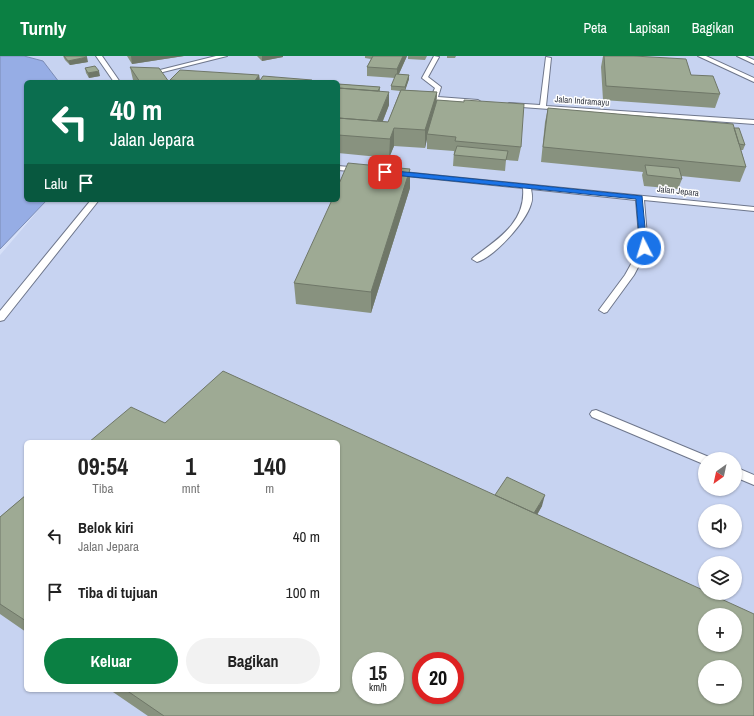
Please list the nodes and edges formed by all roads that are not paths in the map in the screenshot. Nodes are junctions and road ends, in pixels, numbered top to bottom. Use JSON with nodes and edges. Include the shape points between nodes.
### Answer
{"nodes":[{"id":1,"x":99,"y":56,"type":"edge"},
{"id":2,"x":224,"y":56,"type":"edge"},
{"id":3,"x":701,"y":56,"type":"edge"},
{"id":4,"x":740,"y":56,"type":"edge"},
{"id":5,"x":436,"y":57,"type":"dead end"},
{"id":6,"x":548,"y":58,"type":"dead end"},
{"id":7,"x":754,"y":62,"type":"edge"},
{"id":8,"x":154,"y":72,"type":"edge"},
{"id":9,"x":754,"y":75,"type":"edge"},
{"id":10,"x":746,"y":76,"type":"junction"},
{"id":11,"x":116,"y":80,"type":"edge"},
{"id":12,"x":754,"y":80,"type":"edge"},
{"id":13,"x":415,"y":98,"type":"edge"},
{"id":14,"x":434,"y":99,"type":"junction"},
{"id":15,"x":489,"y":103,"type":"edge"},
{"id":16,"x":504,"y":104,"type":"edge"},
{"id":17,"x":543,"y":107,"type":"junction"},
{"id":18,"x":754,"y":122,"type":"edge"},
{"id":19,"x":340,"y":168,"type":"edge"},
{"id":20,"x":369,"y":171,"type":"edge"},
{"id":21,"x":385,"y":172,"type":"edge"},
{"id":22,"x":527,"y":186,"type":"junction"},
{"id":23,"x":640,"y":198,"type":"junction"},
{"id":24,"x":93,"y":202,"type":"edge"},
{"id":25,"x":754,"y":209,"type":"edge"},
{"id":26,"x":477,"y":259,"type":"dead end"},
{"id":27,"x":604,"y":310,"type":"dead end"},
{"id":28,"x":0,"y":318,"type":"edge"},
{"id":29,"x":596,"y":414,"type":"dead end"},
{"id":30,"x":698,"y":457,"type":"edge"},
{"id":31,"x":742,"y":475,"type":"edge"},
{"id":32,"x":754,"y":480,"type":"edge"}],
"edges":[{"from":1,"to":11,"type":"lane"},
{"from":2,"to":8,"type":"lane"},
{"from":3,"to":10,"type":"lane"},
{"from":4,"to":7,"type":"lane"},
{"from":5,"to":14,"type":"lane","via":[[425,78],[438,87]]},
{"from":6,"to":17,"type":"lane"},
{"from":9,"to":10,"type":"lane"},
{"from":10,"to":12,"type":"lane"},
{"from":13,"to":14,"type":"lane"},
{"from":14,"to":15,"type":"lane"},
{"from":16,"to":17,"type":"lane","name":"Jalan Indramayu"},
{"from":17,"to":18,"type":"lane","name":"Jalan Indramayu"},
{"from":19,"to":20,"type":"lane"},
{"from":21,"to":22,"type":"lane","name":"Jalan Jepara"},
{"from":22,"to":23,"type":"lane","name":"Jalan Jepara"},
{"from":22,"to":26,"type":"lane","via":[[528,204],[516,225],[503,240]]},
{"from":23,"to":25,"type":"lane","name":"Jalan Jepara"},
{"from":23,"to":27,"type":"lane","via":[[644,248],[629,275]]},
{"from":24,"to":28,"type":"lane"},
{"from":29,"to":30,"type":"lane"},
{"from":31,"to":32,"type":"lane"}]}
